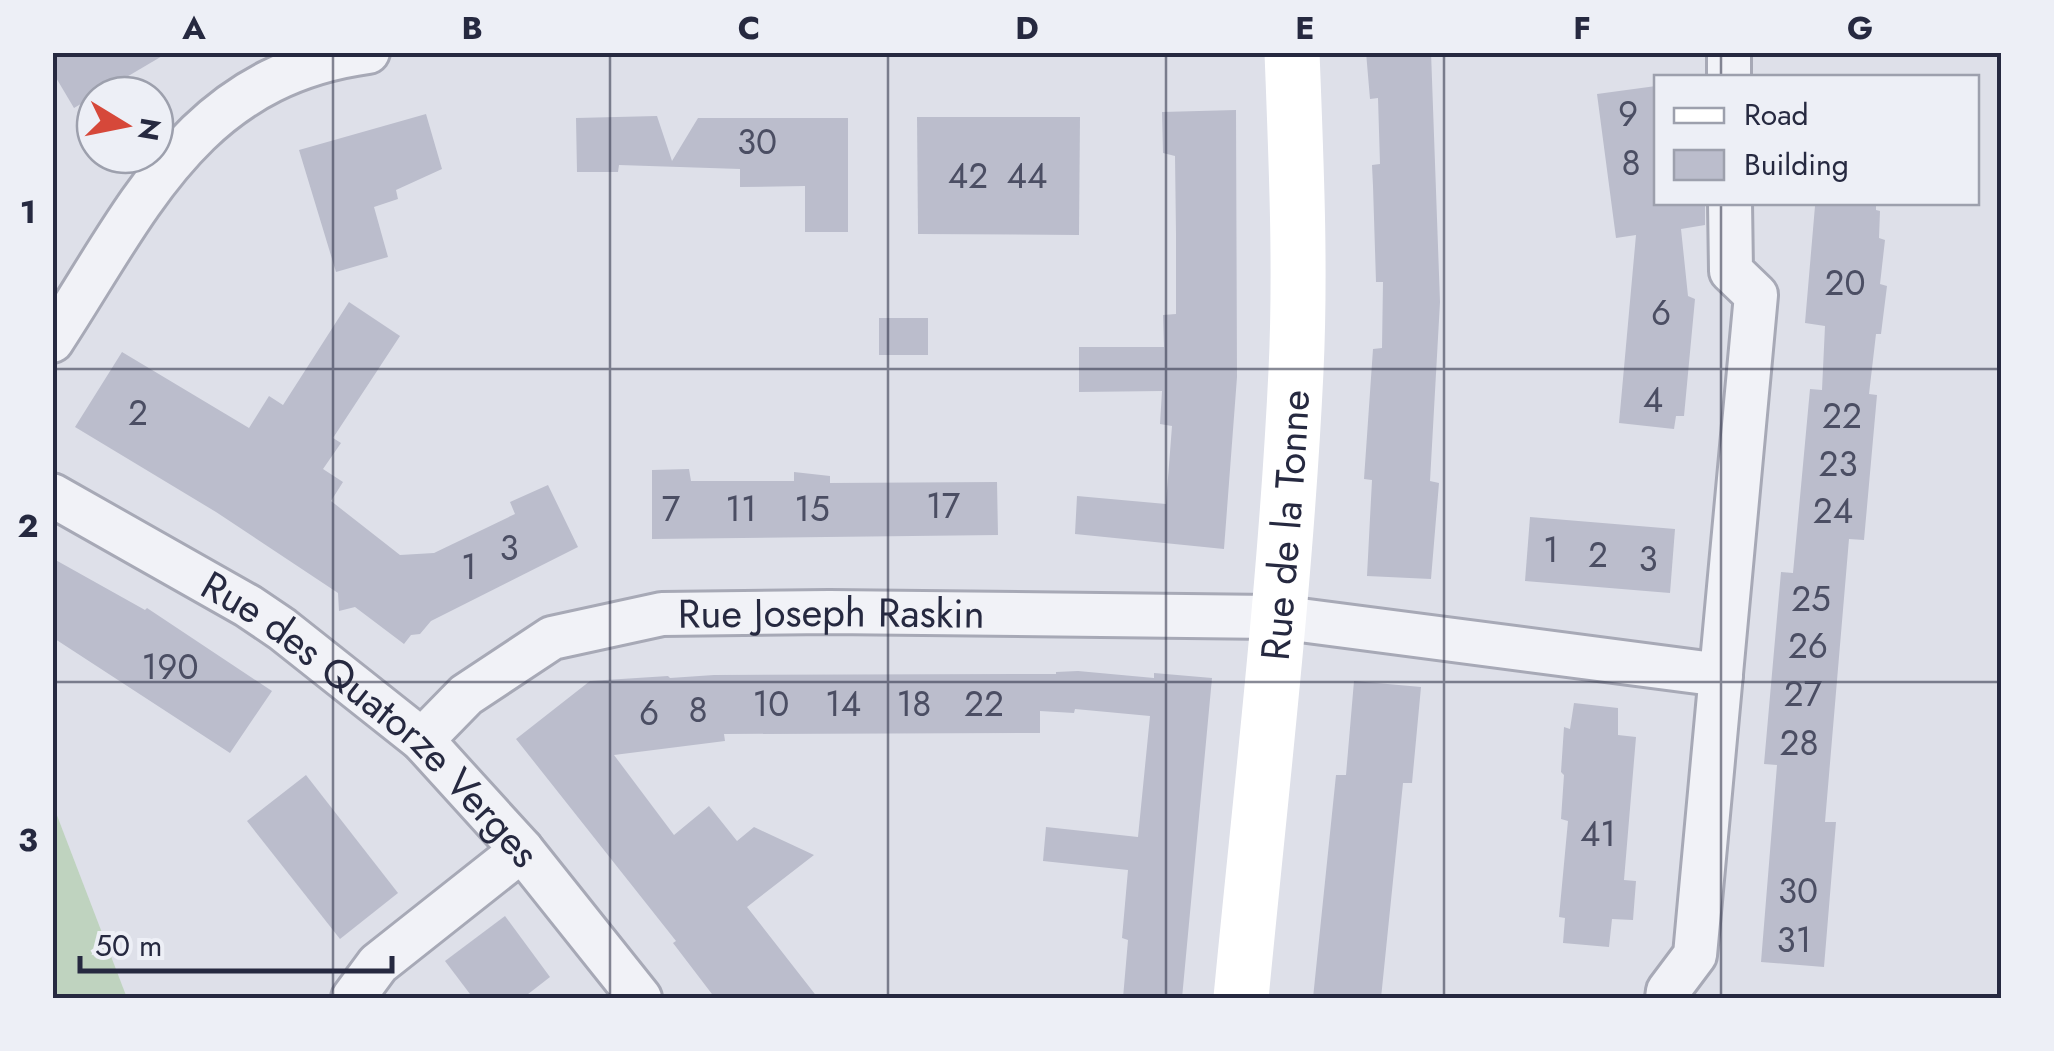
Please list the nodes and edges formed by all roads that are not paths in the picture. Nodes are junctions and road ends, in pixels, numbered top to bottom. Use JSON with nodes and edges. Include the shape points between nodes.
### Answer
{"nodes":[{"id":1,"x":368,"y":52,"type":"edge"},
{"id":2,"x":1292,"y":52,"type":"edge"},
{"id":3,"x":1730,"y":205,"type":"edge"},
{"id":4,"x":52,"y":341,"type":"edge"},
{"id":5,"x":52,"y":495,"type":"edge"},
{"id":6,"x":1277,"y":618,"type":"junction"},
{"id":7,"x":1721,"y":675,"type":"junction"},
{"id":8,"x":422,"y":740,"type":"junction"},
{"id":9,"x":522,"y":850,"type":"junction"},
{"id":10,"x":353,"y":998,"type":"edge"},
{"id":11,"x":640,"y":998,"type":"edge"},
{"id":12,"x":1241,"y":998,"type":"edge"},
{"id":13,"x":1668,"y":998,"type":"edge"}],
"edges":[{"from":1,"to":4,"type":"street","via":[[283,74],[200,130],[158,180]]},
{"from":2,"to":6,"type":"street","name":"Rue de la Tonne","via":[[1296,370]]},
{"from":3,"to":7,"type":"street","via":[[1731,271],[1756,296]]},
{"from":5,"to":8,"type":"street","name":"Rue des Quatorze Verges","via":[[248,606]]},
{"from":6,"to":7,"type":"street","name":"Rue Joseph Raskin"},
{"from":6,"to":8,"type":"street","name":"Rue Joseph Raskin","via":[[662,614],[552,638],[466,695]]},
{"from":6,"to":12,"type":"street","name":"Rue de la Tonne"},
{"from":7,"to":13,"type":"street","via":[[1695,954]]},
{"from":8,"to":9,"type":"street","name":"Rue des Quatorze Verges"},
{"from":9,"to":10,"type":"street","via":[[378,964]]},
{"from":9,"to":11,"type":"street","name":"Rue des Quatorze Verges"}]}
